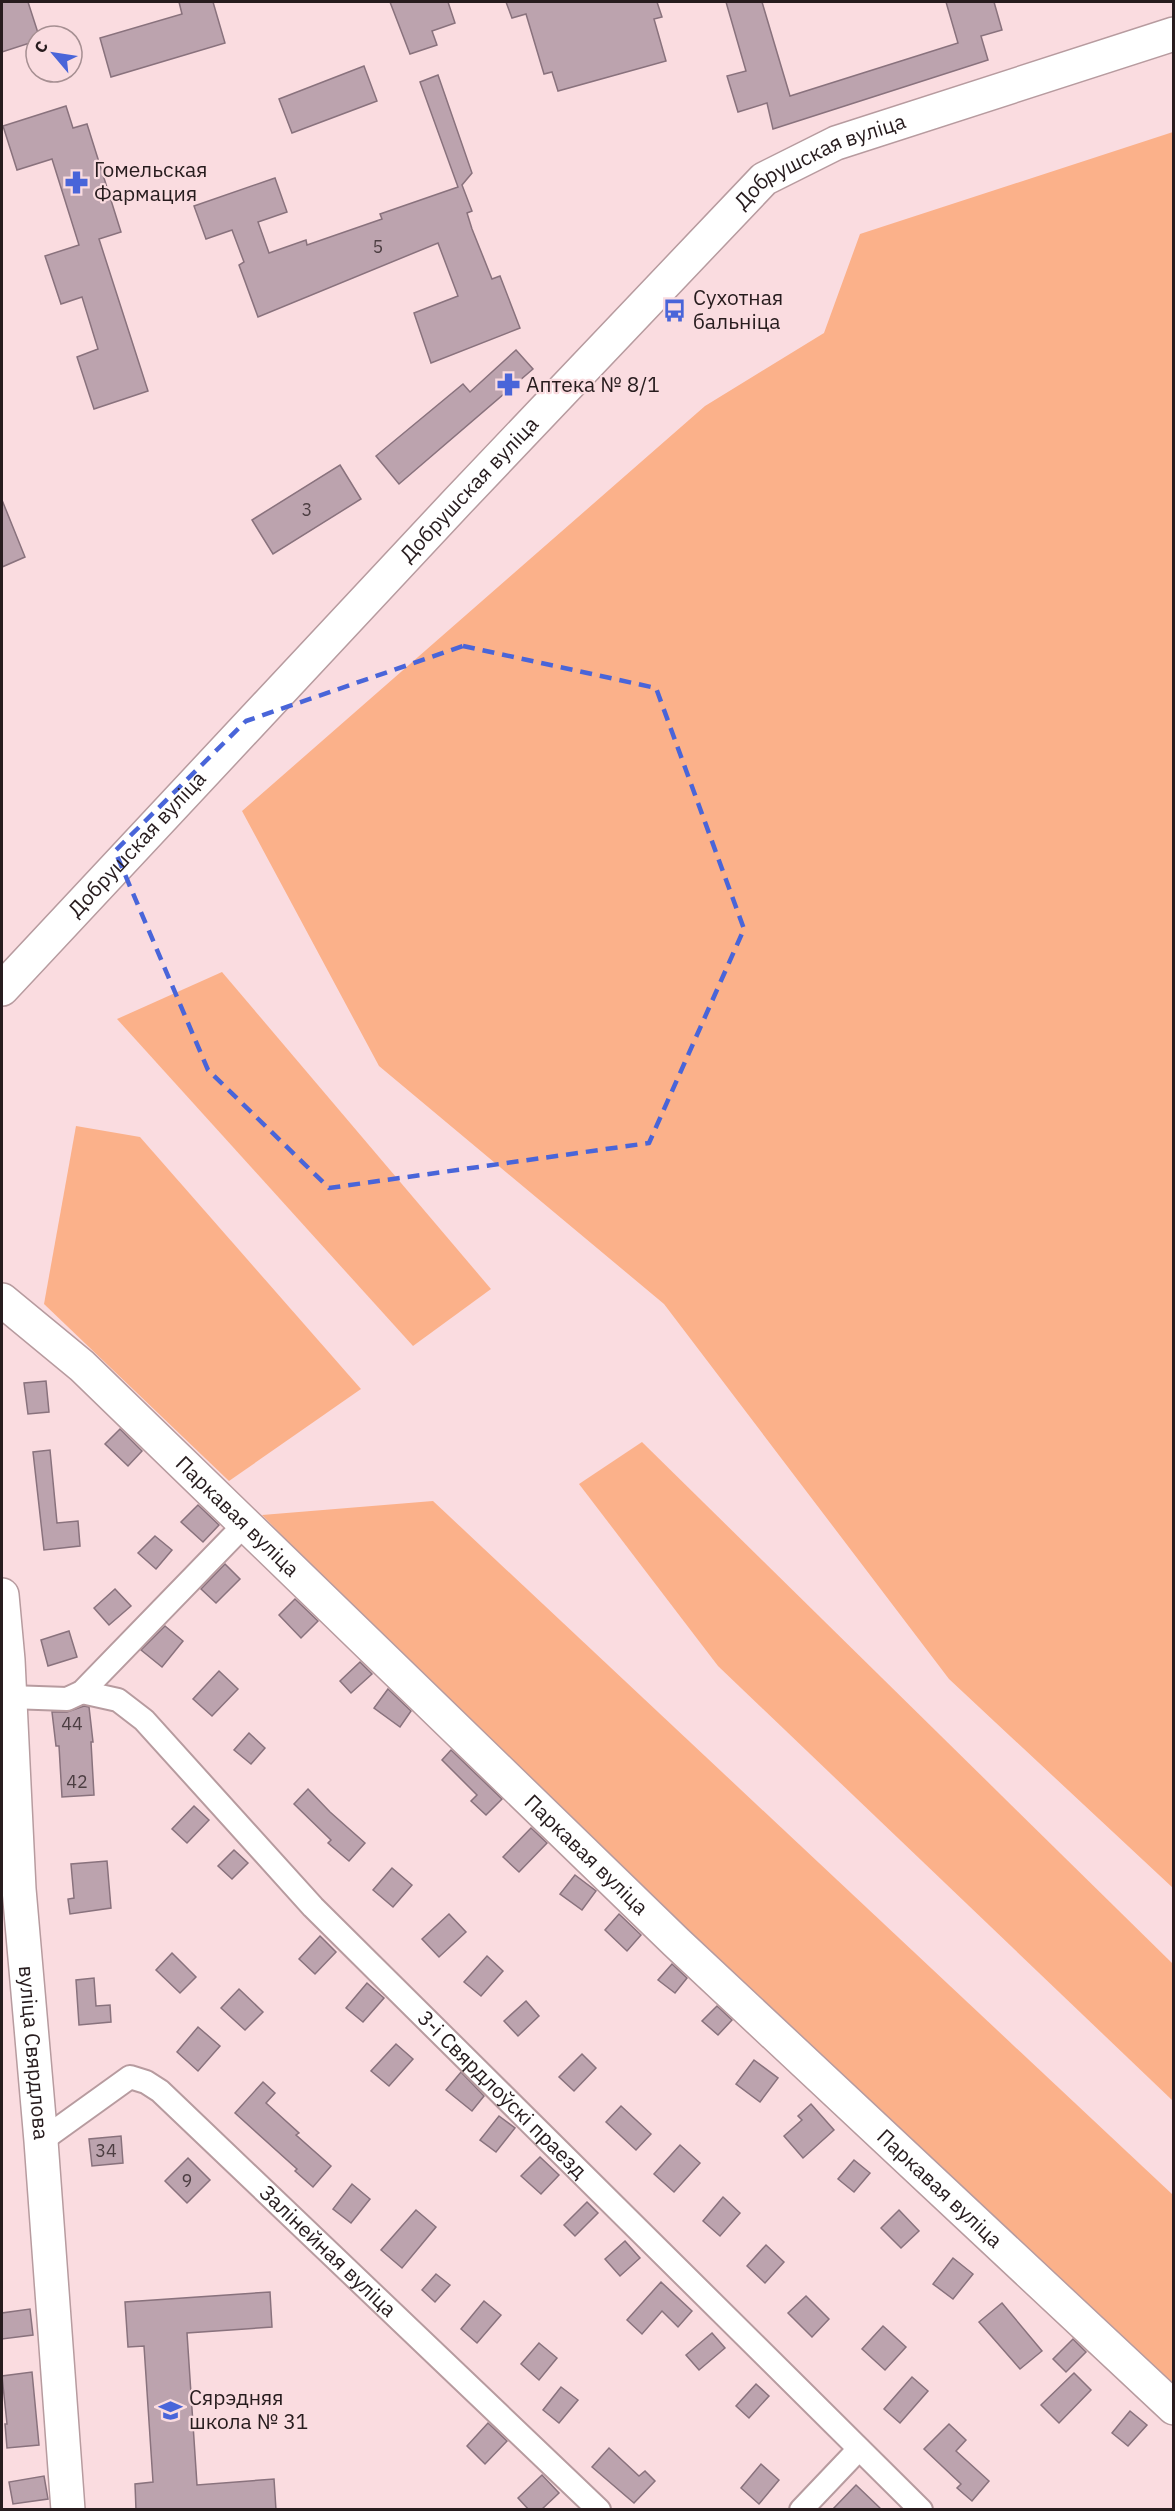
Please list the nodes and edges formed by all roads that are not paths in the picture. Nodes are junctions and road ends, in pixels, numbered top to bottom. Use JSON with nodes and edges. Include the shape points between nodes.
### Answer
{"nodes":[{"id":1,"x":1173,"y":34,"type":"edge"},
{"id":2,"x":2,"y":989,"type":"edge"},
{"id":3,"x":2,"y":1300,"type":"edge"},
{"id":4,"x":246,"y":1523,"type":"junction"},
{"id":5,"x":2,"y":1595,"type":"edge"},
{"id":6,"x":82,"y":1692,"type":"junction"},
{"id":7,"x":10,"y":1697,"type":"junction"},
{"id":8,"x":10,"y":1890,"type":"edge"},
{"id":9,"x":40,"y":2141,"type":"junction"},
{"id":10,"x":1173,"y":2408,"type":"edge"},
{"id":11,"x":859,"y":2449,"type":"junction"},
{"id":12,"x":68,"y":2510,"type":"edge"},
{"id":13,"x":599,"y":2510,"type":"edge"},
{"id":14,"x":801,"y":2510,"type":"edge"},
{"id":15,"x":921,"y":2510,"type":"edge"}],
"edges":[{"from":1,"to":2,"type":"street","name":"Добрушская вуліца","via":[[836,143],[764,179]]},
{"from":3,"to":4,"type":"street","name":"Паркавая вуліца","via":[[82,1366]]},
{"from":4,"to":6,"type":"street"},
{"from":4,"to":10,"type":"street","name":"Паркавая вуліца","via":[[676,1942]]},
{"from":5,"to":7,"type":"street","name":"вуліца Свярдлова"},
{"from":6,"to":7,"type":"street","via":[[67,1699]]},
{"from":6,"to":11,"type":"street","name":"3-і Свярдлоўскі праезд","via":[[118,1700],[144,1720],[313,1907]]},
{"from":7,"to":8,"type":"street","name":"вуліца Свярдлова"},
{"from":8,"to":9,"type":"street","name":"вуліца Свярдлова"},
{"from":9,"to":12,"type":"street","name":"вуліца Свярдлова"},
{"from":9,"to":13,"type":"street","name":"Залінейная вуліца","via":[[130,2077],[160,2091]]},
{"from":11,"to":14,"type":"street"},
{"from":11,"to":15,"type":"street","name":"3-і Свярдлоўскі праезд"}]}
